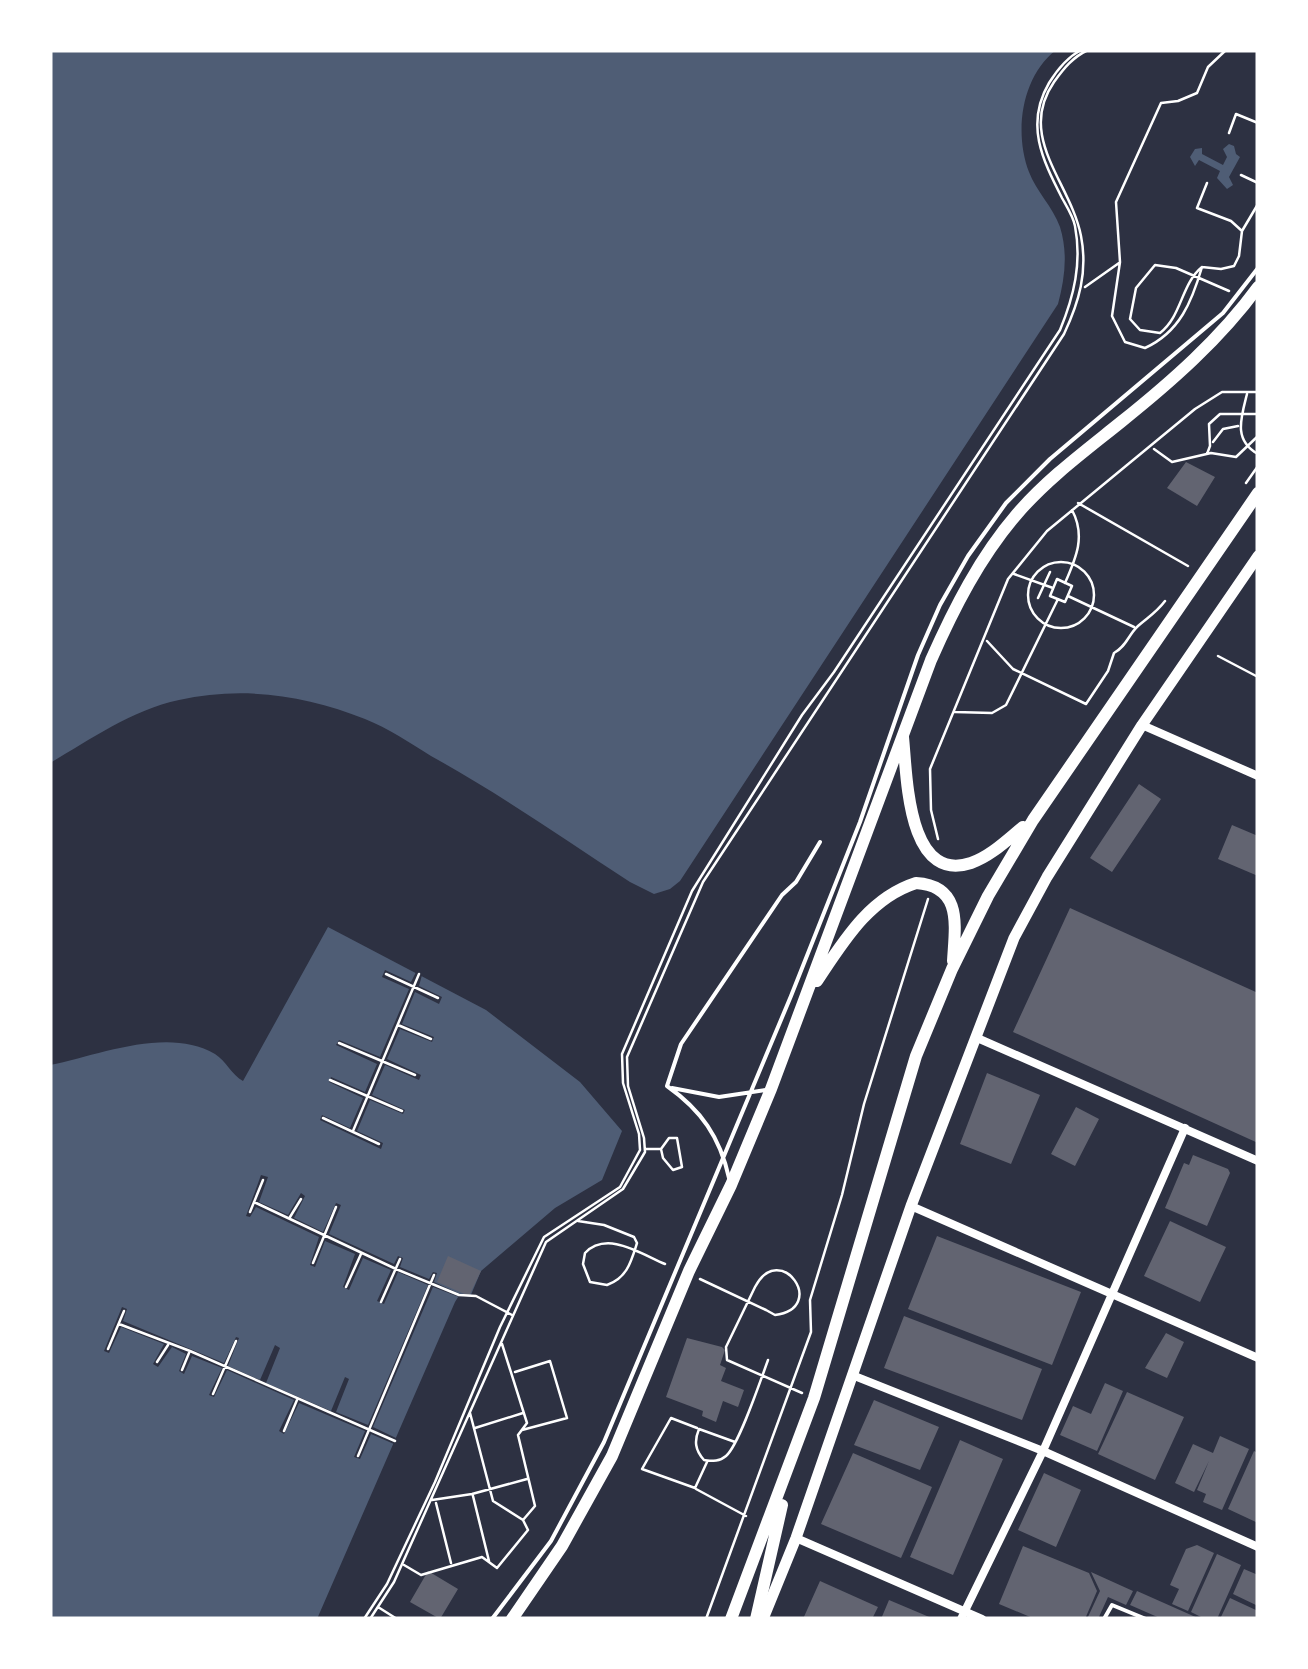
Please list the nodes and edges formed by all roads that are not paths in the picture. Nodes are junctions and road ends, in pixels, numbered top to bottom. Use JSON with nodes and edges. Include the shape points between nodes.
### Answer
{"nodes":[{"id":1,"x":1258,"y":268,"type":"edge"},
{"id":2,"x":1258,"y":287,"type":"edge"},
{"id":3,"x":1258,"y":493,"type":"edge"},
{"id":4,"x":1258,"y":556,"type":"edge"},
{"id":5,"x":1245,"y":574,"type":"junction"},
{"id":6,"x":1258,"y":582,"type":"edge"},
{"id":7,"x":1142,"y":724,"type":"junction"},
{"id":8,"x":903,"y":734,"type":"junction"},
{"id":9,"x":1258,"y":776,"type":"edge"},
{"id":10,"x":1034,"y":820,"type":"junction"},
{"id":11,"x":820,"y":842,"type":"dead end"},
{"id":12,"x":952,"y":968,"type":"junction"},
{"id":13,"x":805,"y":999,"type":"junction"},
{"id":14,"x":975,"y":1036,"type":"junction"},
{"id":15,"x":667,"y":1086,"type":"junction"},
{"id":16,"x":771,"y":1089,"type":"junction"},
{"id":17,"x":751,"y":1093,"type":"junction"},
{"id":18,"x":1185,"y":1128,"type":"junction"},
{"id":19,"x":724,"y":1154,"type":"junction"},
{"id":20,"x":1258,"y":1161,"type":"edge"},
{"id":21,"x":731,"y":1185,"type":"junction"},
{"id":22,"x":910,"y":1206,"type":"junction"},
{"id":23,"x":1112,"y":1294,"type":"junction"},
{"id":24,"x":1258,"y":1358,"type":"edge"},
{"id":25,"x":852,"y":1375,"type":"junction"},
{"id":26,"x":796,"y":1449,"type":"junction"},
{"id":27,"x":1042,"y":1452,"type":"junction"},
{"id":28,"x":796,"y":1538,"type":"junction"},
{"id":29,"x":1258,"y":1546,"type":"edge"},
{"id":30,"x":963,"y":1615,"type":"edge"},
{"id":31,"x":492,"y":1619,"type":"edge"},
{"id":32,"x":512,"y":1619,"type":"edge"},
{"id":33,"x":731,"y":1619,"type":"edge"},
{"id":34,"x":760,"y":1619,"type":"edge"},
{"id":35,"x":982,"y":1619,"type":"edge"},
{"id":36,"x":1104,"y":1619,"type":"edge"},
{"id":37,"x":1146,"y":1619,"type":"edge"}],
"edges":[{"from":1,"to":17,"type":"lane","via":[[1223,312],[1006,503],[968,556],[918,655],[860,822]]},
{"from":2,"to":8,"type":"highway","via":[[1205,348],[1017,514],[953,611]]},
{"from":3,"to":10,"type":"highway"},
{"from":4,"to":5,"type":"main road"},
{"from":5,"to":6,"type":"street"},
{"from":5,"to":7,"type":"main road"},
{"from":7,"to":9,"type":"street"},
{"from":7,"to":14,"type":"main road","via":[[1047,876]]},
{"from":8,"to":10,"type":"highway","via":[[918,832],[925,850],[941,862],[968,864],[984,857]]},
{"from":8,"to":13,"type":"highway"},
{"from":10,"to":12,"type":"highway"},
{"from":11,"to":15,"type":"lane","via":[[681,1044]]},
{"from":12,"to":13,"type":"highway","via":[[952,906],[933,885],[916,883],[873,908]]},
{"from":12,"to":26,"type":"highway","via":[[916,1056]]},
{"from":13,"to":16,"type":"highway"},
{"from":14,"to":18,"type":"street"},
{"from":14,"to":22,"type":"main road"},
{"from":15,"to":17,"type":"lane","via":[[718,1097]]},
{"from":15,"to":19,"type":"lane","via":[[704,1118]]},
{"from":16,"to":17,"type":"lane"},
{"from":16,"to":21,"type":"highway"},
{"from":17,"to":19,"type":"lane"},
{"from":18,"to":20,"type":"street"},
{"from":18,"to":23,"type":"street"},
{"from":19,"to":21,"type":"lane"},
{"from":19,"to":31,"type":"lane","via":[[598,1454],[551,1541]]},
{"from":21,"to":32,"type":"highway","via":[[612,1456]]},
{"from":22,"to":23,"type":"street"},
{"from":22,"to":25,"type":"main road"},
{"from":23,"to":24,"type":"street"},
{"from":23,"to":27,"type":"street"},
{"from":25,"to":27,"type":"street"},
{"from":25,"to":28,"type":"main road"},
{"from":26,"to":33,"type":"highway"},
{"from":26,"to":34,"type":"highway"},
{"from":27,"to":29,"type":"street"},
{"from":27,"to":30,"type":"street"},
{"from":28,"to":30,"type":"street"},
{"from":28,"to":34,"type":"main road"},
{"from":30,"to":35,"type":"street"},
{"from":36,"to":37,"type":"lane","via":[[1112,1605]]}]}
